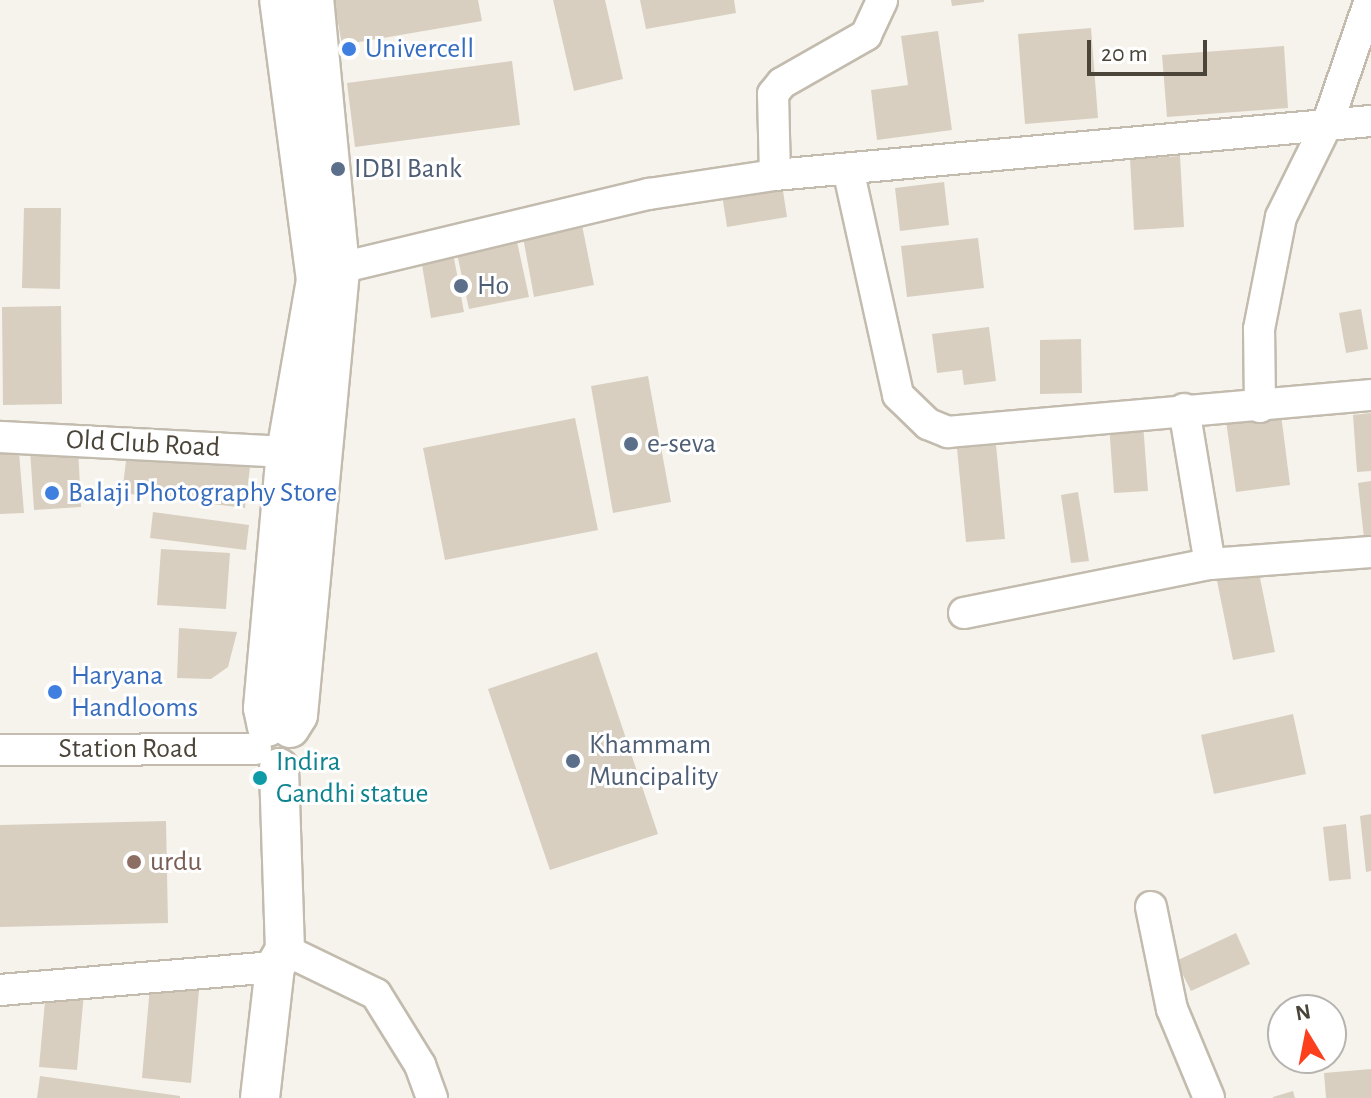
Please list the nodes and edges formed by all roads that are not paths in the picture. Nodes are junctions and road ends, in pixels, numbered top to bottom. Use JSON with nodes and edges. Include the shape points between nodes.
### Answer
{"nodes":[{"id":1,"x":279,"y":0,"type":"edge"},
{"id":2,"x":314,"y":0,"type":"edge"},
{"id":3,"x":882,"y":0,"type":"edge"},
{"id":4,"x":1370,"y":0,"type":"edge"},
{"id":5,"x":1371,"y":121,"type":"edge"},
{"id":6,"x":1328,"y":122,"type":"junction"},
{"id":7,"x":848,"y":169,"type":"junction"},
{"id":8,"x":775,"y":175,"type":"junction"},
{"id":9,"x":340,"y":268,"type":"junction"},
{"id":10,"x":1371,"y":395,"type":"edge"},
{"id":11,"x":1260,"y":407,"type":"junction"},
{"id":12,"x":1184,"y":409,"type":"junction"},
{"id":13,"x":0,"y":437,"type":"edge"},
{"id":14,"x":286,"y":452,"type":"junction"},
{"id":15,"x":1371,"y":552,"type":"edge"},
{"id":16,"x":1210,"y":564,"type":"junction"},
{"id":17,"x":964,"y":613,"type":"dead end"},
{"id":18,"x":273,"y":743,"type":"junction"},
{"id":19,"x":0,"y":750,"type":"edge"},
{"id":20,"x":1151,"y":907,"type":"dead end"},
{"id":21,"x":280,"y":958,"type":"junction"},
{"id":22,"x":0,"y":990,"type":"edge"},
{"id":23,"x":260,"y":1098,"type":"edge"},
{"id":24,"x":432,"y":1098,"type":"edge"},
{"id":25,"x":1209,"y":1098,"type":"edge"}],
"edges":[{"from":1,"to":14,"type":"street","via":[[316,280]]},
{"from":2,"to":9,"type":"street"},
{"from":3,"to":8,"type":"street","via":[[866,35],[782,83],[773,94]]},
{"from":4,"to":6,"type":"street"},
{"from":5,"to":6,"type":"street"},
{"from":6,"to":7,"type":"street"},
{"from":6,"to":11,"type":"street","via":[[1281,217],[1259,329]]},
{"from":7,"to":8,"type":"street"},
{"from":7,"to":12,"type":"street","via":[[898,395],[928,424],[948,432]]},
{"from":8,"to":9,"type":"street","via":[[649,194]]},
{"from":9,"to":18,"type":"street","via":[[298,715]]},
{"from":10,"to":11,"type":"street"},
{"from":11,"to":12,"type":"street"},
{"from":12,"to":16,"type":"street"},
{"from":13,"to":14,"type":"street","name":"Old Club Road"},
{"from":14,"to":18,"type":"street","via":[[263,708]]},
{"from":15,"to":16,"type":"street"},
{"from":16,"to":17,"type":"street"},
{"from":18,"to":19,"type":"street","name":"Station Road"},
{"from":18,"to":21,"type":"street"},
{"from":20,"to":25,"type":"street","via":[[1172,1009]]},
{"from":21,"to":22,"type":"street"},
{"from":21,"to":23,"type":"street"},
{"from":21,"to":24,"type":"street","via":[[376,994],[420,1065]]}]}
